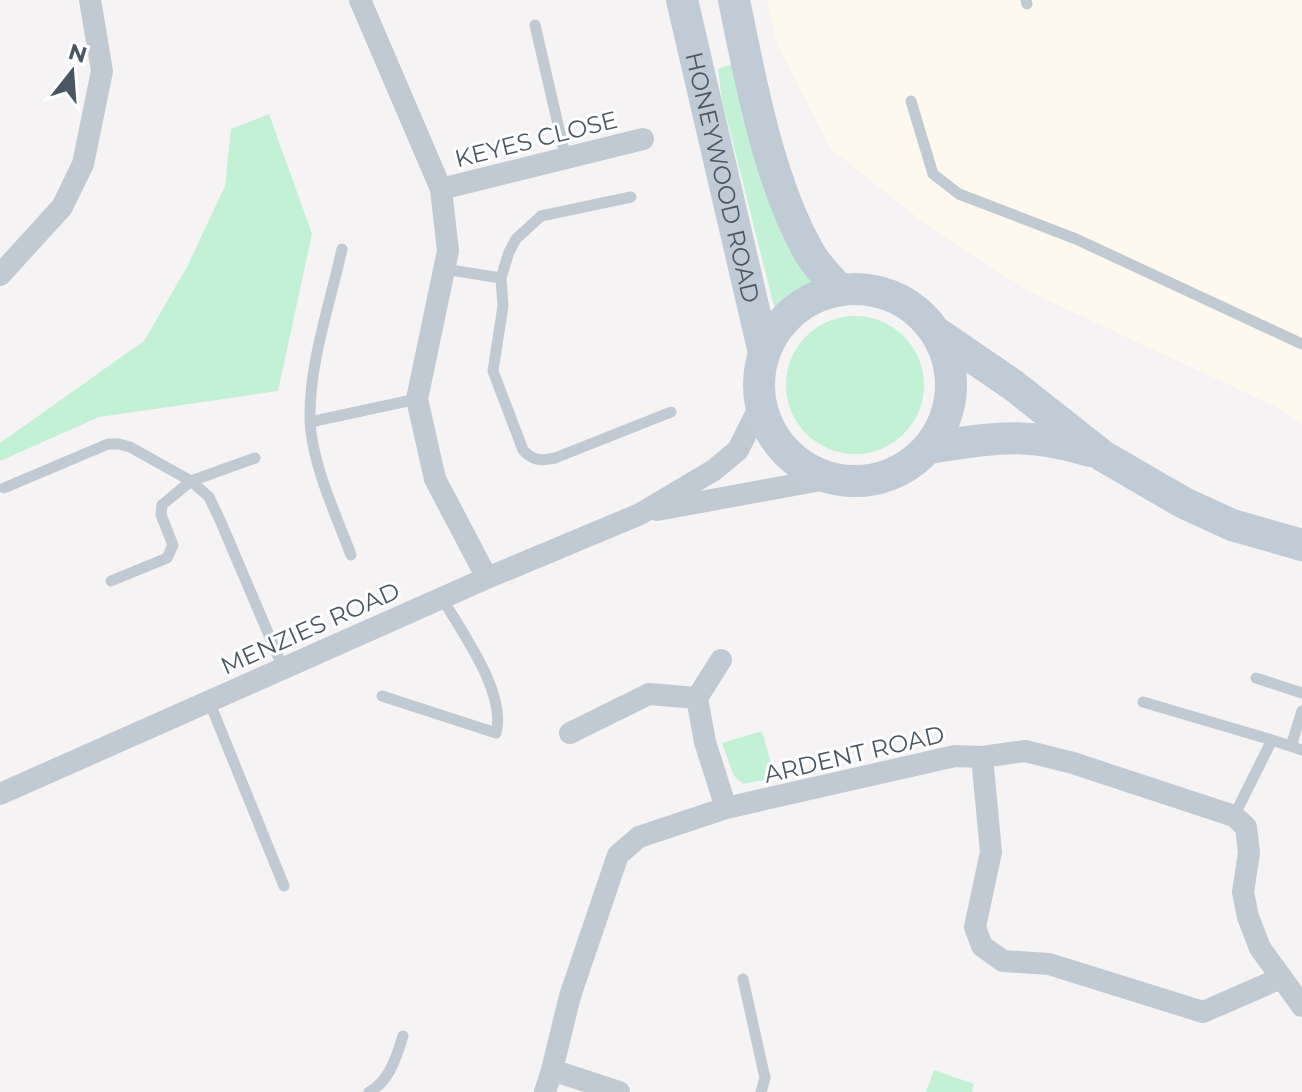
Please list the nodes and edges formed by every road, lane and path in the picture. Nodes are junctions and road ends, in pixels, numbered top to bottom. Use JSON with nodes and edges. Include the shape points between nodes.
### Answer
{"nodes":[{"id":1,"x":90,"y":0,"type":"edge"},
{"id":2,"x":360,"y":0,"type":"edge"},
{"id":3,"x":682,"y":0,"type":"edge"},
{"id":4,"x":734,"y":0,"type":"edge"},
{"id":5,"x":535,"y":25,"type":"dead end"},
{"id":6,"x":911,"y":101,"type":"dead end"},
{"id":7,"x":643,"y":139,"type":"dead end"},
{"id":8,"x":566,"y":159,"type":"junction"},
{"id":9,"x":441,"y":189,"type":"junction"},
{"id":10,"x":631,"y":197,"type":"dead end"},
{"id":11,"x":342,"y":249,"type":"dead end"},
{"id":12,"x":444,"y":269,"type":"junction"},
{"id":13,"x":0,"y":275,"type":"edge"},
{"id":14,"x":501,"y":278,"type":"junction"},
{"id":15,"x":840,"y":290,"type":"junction"},
{"id":16,"x":937,"y":333,"type":"junction"},
{"id":17,"x":1302,"y":344,"type":"edge"},
{"id":18,"x":764,"y":353,"type":"junction"},
{"id":19,"x":417,"y":399,"type":"junction"},
{"id":20,"x":761,"y":404,"type":"junction"},
{"id":21,"x":671,"y":412,"type":"dead end"},
{"id":22,"x":310,"y":422,"type":"junction"},
{"id":23,"x":928,"y":448,"type":"junction"},
{"id":24,"x":1103,"y":456,"type":"junction"},
{"id":25,"x":255,"y":458,"type":"dead end"},
{"id":26,"x":832,"y":478,"type":"junction"},
{"id":27,"x":191,"y":481,"type":"junction"},
{"id":28,"x":4,"y":488,"type":"dead end"},
{"id":29,"x":640,"y":514,"type":"junction"},
{"id":30,"x":1302,"y":545,"type":"edge"},
{"id":31,"x":351,"y":555,"type":"dead end"},
{"id":32,"x":487,"y":578,"type":"junction"},
{"id":33,"x":111,"y":581,"type":"dead end"},
{"id":34,"x":442,"y":598,"type":"junction"},
{"id":35,"x":721,"y":660,"type":"dead end"},
{"id":36,"x":283,"y":668,"type":"junction"},
{"id":37,"x":1256,"y":678,"type":"dead end"},
{"id":38,"x":1302,"y":693,"type":"edge"},
{"id":39,"x":382,"y":696,"type":"dead end"},
{"id":40,"x":697,"y":698,"type":"junction"},
{"id":41,"x":209,"y":701,"type":"junction"},
{"id":42,"x":1143,"y":702,"type":"dead end"},
{"id":43,"x":1302,"y":711,"type":"edge"},
{"id":44,"x":570,"y":733,"type":"dead end"},
{"id":45,"x":1272,"y":740,"type":"junction"},
{"id":46,"x":1296,"y":748,"type":"edge"},
{"id":47,"x":982,"y":757,"type":"junction"},
{"id":48,"x":1,"y":793,"type":"edge"},
{"id":49,"x":726,"y":808,"type":"junction"},
{"id":50,"x":1234,"y":816,"type":"junction"},
{"id":51,"x":284,"y":886,"type":"dead end"},
{"id":52,"x":1281,"y":978,"type":"junction"},
{"id":53,"x":743,"y":979,"type":"dead end"},
{"id":54,"x":1302,"y":1006,"type":"edge"},
{"id":55,"x":403,"y":1036,"type":"dead end"},
{"id":56,"x":552,"y":1070,"type":"junction"},
{"id":57,"x":369,"y":1092,"type":"edge"},
{"id":58,"x":545,"y":1092,"type":"edge"},
{"id":59,"x":619,"y":1092,"type":"edge"},
{"id":60,"x":761,"y":1092,"type":"edge"}],
"edges":[{"from":1,"to":13,"type":"street","via":[[102,71],[83,164],[62,207]]},
{"from":2,"to":9,"type":"street"},
{"from":3,"to":18,"type":"street","name":"HONEYWOOD ROAD"},
{"from":4,"to":15,"type":"street","name":"HONEYWOOD ROAD","via":[[788,210],[810,255]]},
{"from":5,"to":8,"type":"lane"},
{"from":6,"to":17,"type":"lane","via":[[933,174],[959,194],[1076,239]]},
{"from":7,"to":8,"type":"street","name":"KEYES CLOSE"},
{"from":8,"to":9,"type":"street","name":"KEYES CLOSE"},
{"from":9,"to":12,"type":"street","via":[[448,251]]},
{"from":10,"to":14,"type":"lane","via":[[541,216],[516,239]]},
{"from":11,"to":22,"type":"lane","via":[[312,381]]},
{"from":12,"to":14,"type":"lane"},
{"from":12,"to":19,"type":"street"},
{"from":14,"to":21,"type":"lane","via":[[503,306],[493,371],[529,457],[555,458]]},
{"from":15,"to":16,"type":"street","via":[[868,289],[895,297],[919,312]]},
{"from":15,"to":18,"type":"street","via":[[793,311]]},
{"from":16,"to":23,"type":"street","via":[[947,356],[951,392],[942,428]]},
{"from":16,"to":24,"type":"street"},
{"from":18,"to":20,"type":"street"},
{"from":19,"to":22,"type":"lane"},
{"from":19,"to":32,"type":"street","via":[[435,479]]},
{"from":20,"to":26,"type":"street","via":[[785,451]]},
{"from":20,"to":29,"type":"street","name":"MENZIES ROAD","via":[[738,450]]},
{"from":22,"to":31,"type":"lane","via":[[323,481]]},
{"from":23,"to":24,"type":"street","via":[[1013,436],[1061,442]]},
{"from":23,"to":26,"type":"street","via":[[884,477]]},
{"from":24,"to":30,"type":"street","via":[[1196,509]]},
{"from":25,"to":27,"type":"lane"},
{"from":26,"to":29,"type":"street","name":"MENZIES ROAD"},
{"from":27,"to":28,"type":"lane","via":[[130,447],[108,444]]},
{"from":27,"to":33,"type":"lane","via":[[162,505],[173,545],[167,558]]},
{"from":27,"to":36,"type":"lane","via":[[215,508]]},
{"from":29,"to":32,"type":"street","name":"MENZIES ROAD"},
{"from":32,"to":34,"type":"street","name":"MENZIES ROAD"},
{"from":34,"to":36,"type":"street","name":"MENZIES ROAD"},
{"from":34,"to":39,"type":"lane","via":[[492,689],[500,719],[496,733]]},
{"from":35,"to":40,"type":"street"},
{"from":36,"to":41,"type":"street","name":"MENZIES ROAD"},
{"from":37,"to":38,"type":"lane"},
{"from":40,"to":44,"type":"street","via":[[649,694]]},
{"from":40,"to":49,"type":"street"},
{"from":41,"to":48,"type":"street","name":"MENZIES ROAD"},
{"from":41,"to":51,"type":"lane"},
{"from":42,"to":45,"type":"lane"},
{"from":43,"to":46,"type":"lane"},
{"from":45,"to":46,"type":"lane"},
{"from":45,"to":50,"type":"lane"},
{"from":47,"to":49,"type":"street","name":"ARDENT ROAD","via":[[955,756]]},
{"from":47,"to":50,"type":"street","name":"ARDENT ROAD","via":[[1025,751]]},
{"from":47,"to":52,"type":"street","via":[[991,852],[975,927],[982,946],[1003,961],[1049,964],[1203,1012]]},
{"from":49,"to":56,"type":"street","name":"ARDENT ROAD","via":[[639,837],[618,855],[570,996]]},
{"from":50,"to":52,"type":"street","via":[[1246,827],[1249,853],[1243,892],[1248,917],[1260,948]]},
{"from":52,"to":54,"type":"street"},
{"from":53,"to":60,"type":"lane","via":[[765,1078]]},
{"from":55,"to":57,"type":"lane","via":[[384,1081]]},
{"from":56,"to":58,"type":"street","name":"ARDENT ROAD"},
{"from":56,"to":59,"type":"street"}]}
